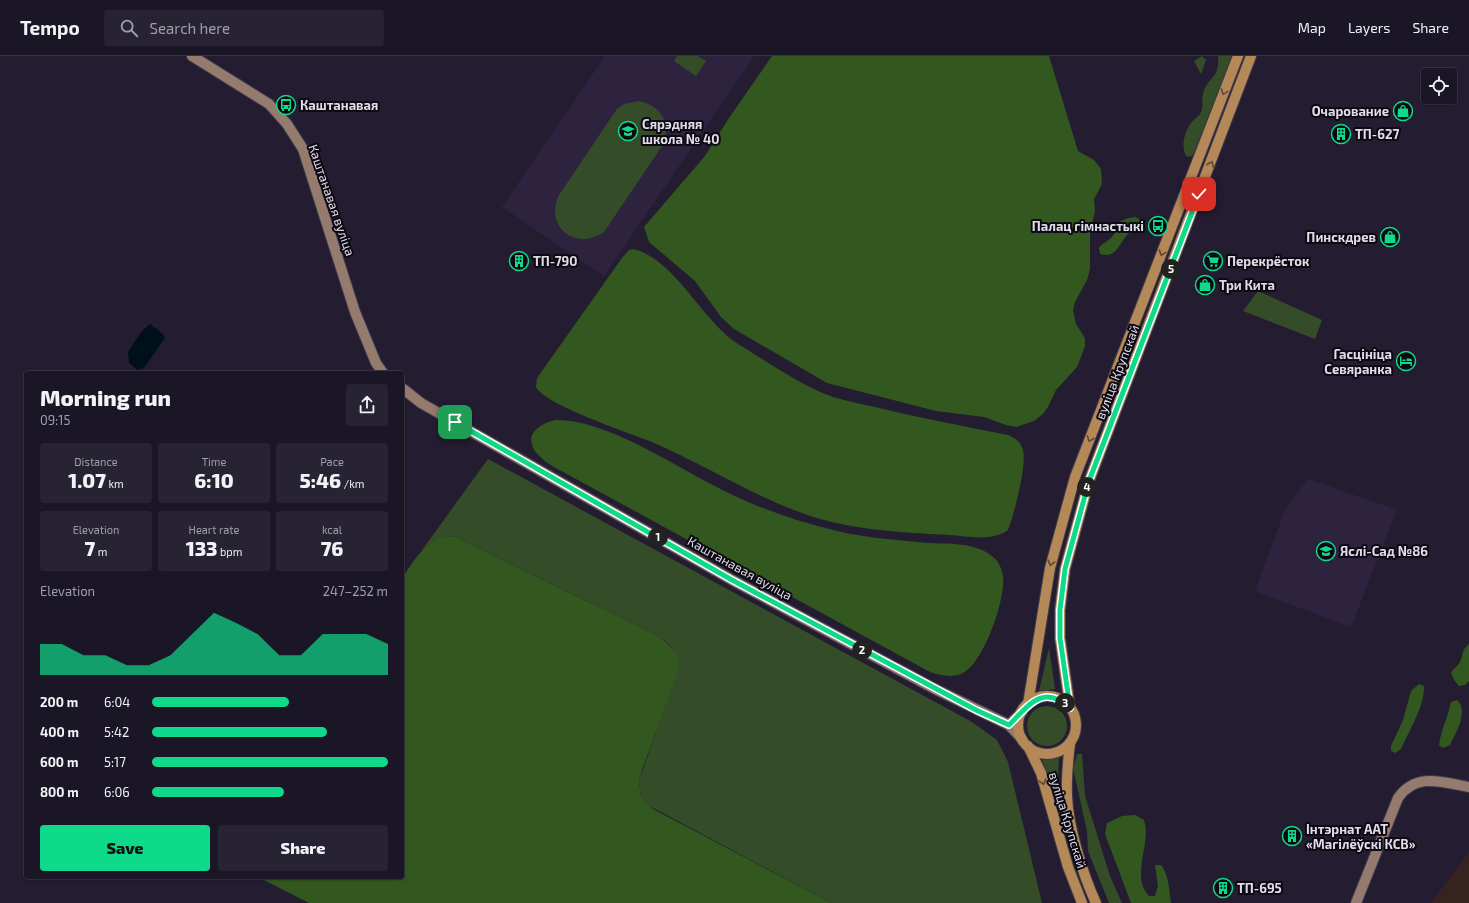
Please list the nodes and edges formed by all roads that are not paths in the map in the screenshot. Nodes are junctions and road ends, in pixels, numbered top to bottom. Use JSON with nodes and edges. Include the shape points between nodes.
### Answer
{"nodes":[{"id":1,"x":192,"y":56,"type":"edge"},
{"id":2,"x":1238,"y":56,"type":"edge"},
{"id":3,"x":1251,"y":56,"type":"edge"},
{"id":4,"x":382,"y":371,"type":"edge"},
{"id":5,"x":404,"y":390,"type":"edge"},
{"id":6,"x":1025,"y":708,"type":"junction"},
{"id":7,"x":1070,"y":708,"type":"junction"},
{"id":8,"x":1009,"y":725,"type":"junction"},
{"id":9,"x":1025,"y":743,"type":"junction"},
{"id":10,"x":1070,"y":743,"type":"junction"},
{"id":11,"x":1469,"y":787,"type":"edge"},
{"id":12,"x":1082,"y":903,"type":"edge"},
{"id":13,"x":1096,"y":903,"type":"edge"},
{"id":14,"x":1356,"y":903,"type":"edge"}],
"edges":[{"from":1,"to":4,"type":"main road","name":"Каштанавая вуліца","via":[[269,104],[287,124],[303,149],[355,312]]},
{"from":2,"to":6,"type":"main road","name":"вуліца Крупскай","one_way":true,"via":[[1076,476],[1050,568]]},
{"from":7,"to":3,"type":"main road","name":"вуліца Крупскай","one_way":true,"via":[[1060,638],[1060,610],[1065,569],[1089,481]]},
{"from":5,"to":8,"type":"main road","name":"Каштанавая вуліца","via":[[421,403],[732,580],[937,690]]},
{"from":6,"to":7,"type":"main road","via":[[1036,699],[1045,697],[1055,698]]},
{"from":6,"to":8,"type":"main road"},
{"from":6,"to":9,"type":"main road","via":[[1019,720],[1019,730]]},
{"from":7,"to":10,"type":"main road","via":[[1075,716],[1076,726],[1075,735]]},
{"from":8,"to":9,"type":"main road"},
{"from":9,"to":10,"type":"main road","via":[[1045,754],[1059,752]]},
{"from":9,"to":12,"type":"main road","name":"вуліца Крупскай","one_way":true,"via":[[1041,773],[1068,867]]},
{"from":10,"to":13,"type":"main road","name":"вуліца Крупскай","via":[[1067,797],[1074,835]]},
{"from":11,"to":14,"type":"main road","via":[[1435,780],[1413,783],[1403,790]]}]}
